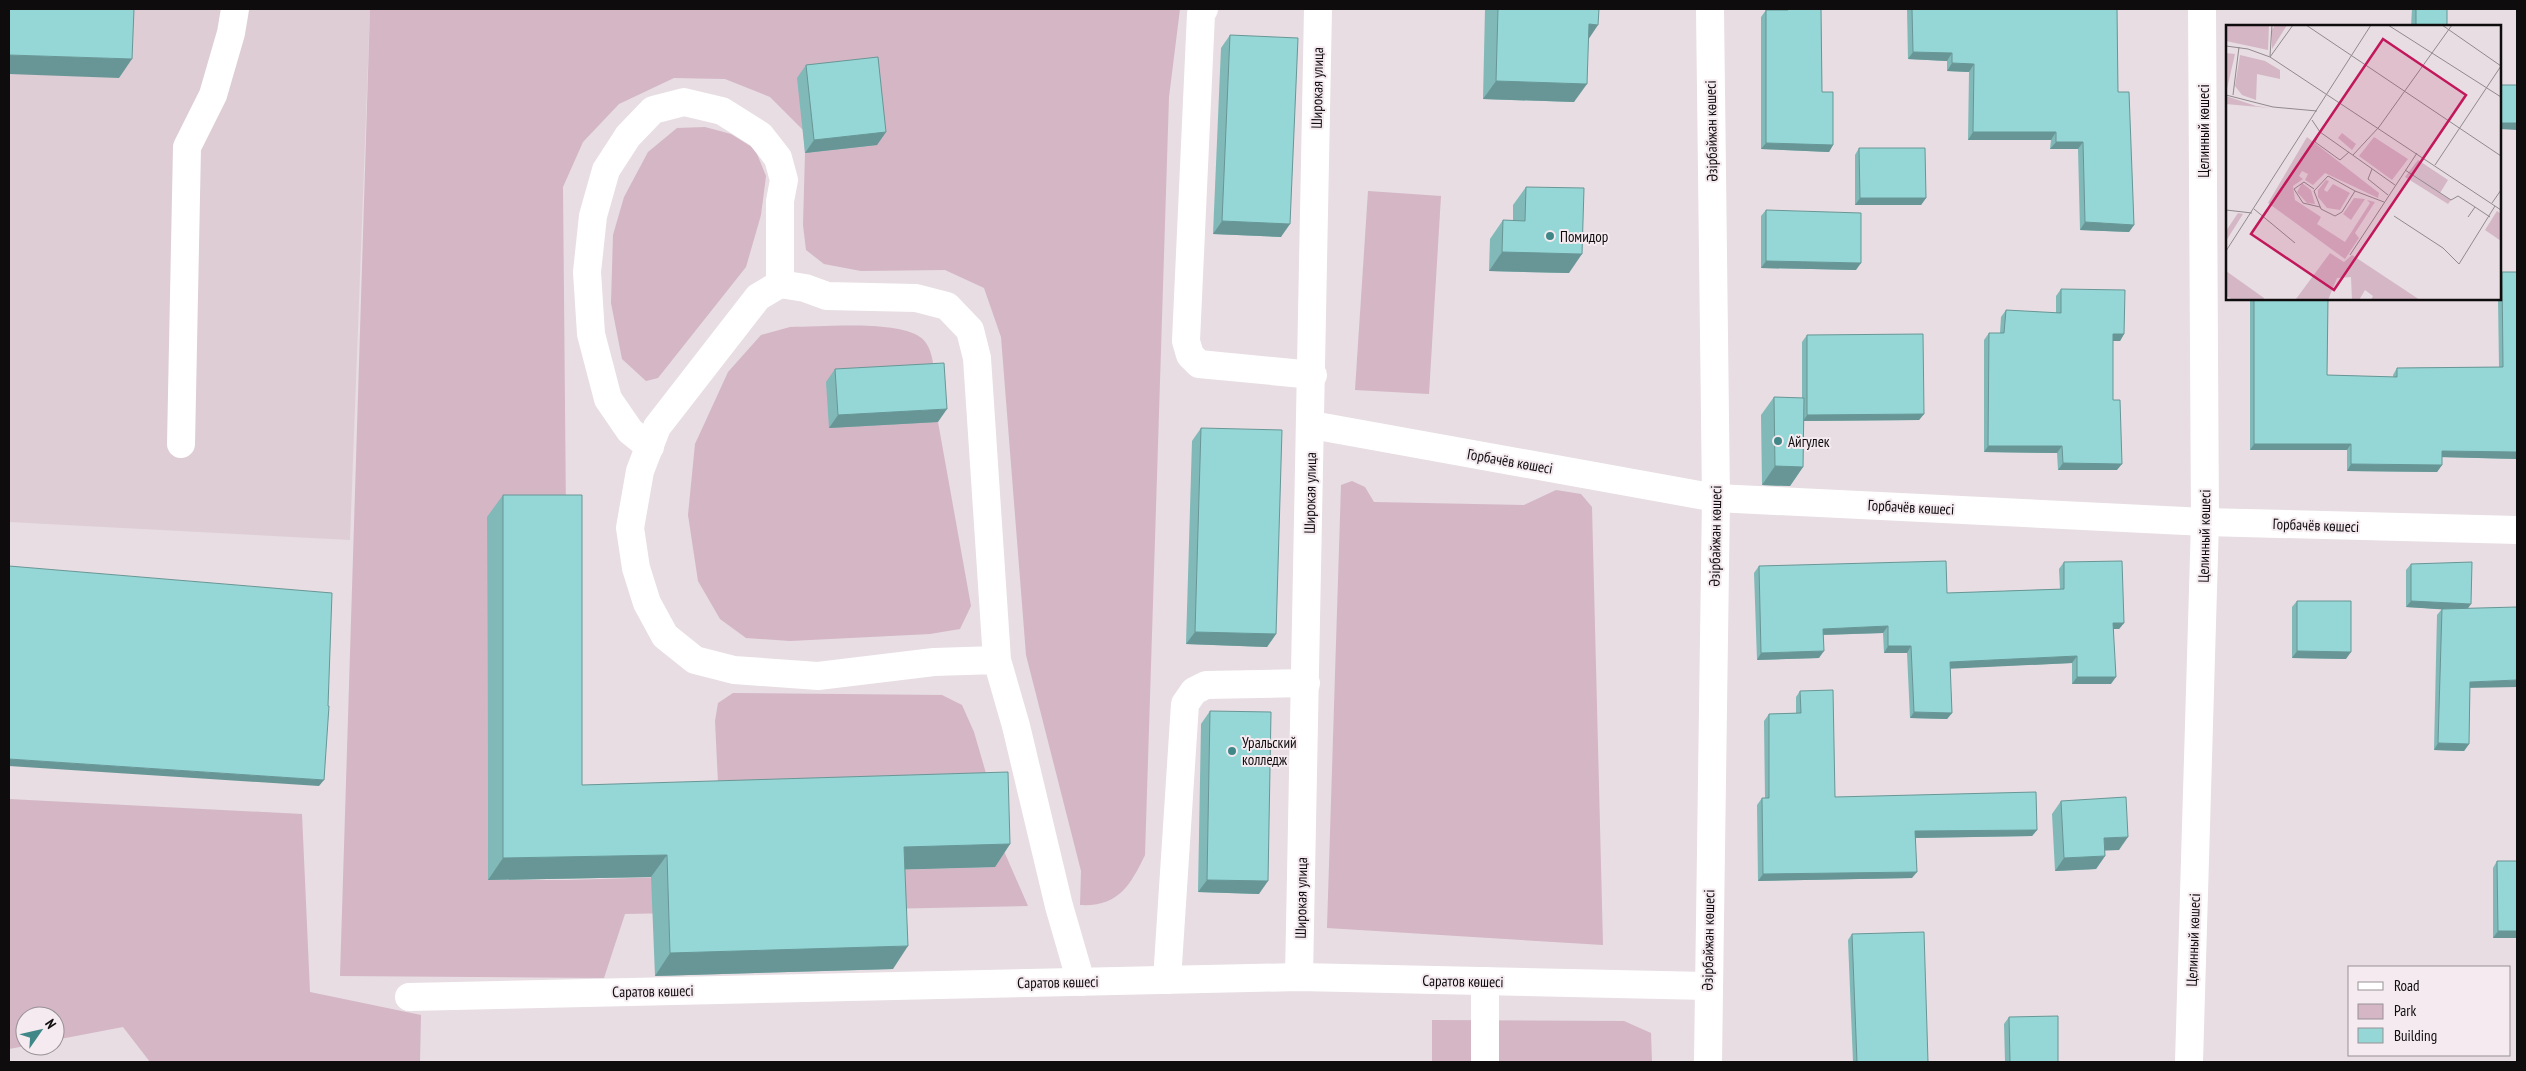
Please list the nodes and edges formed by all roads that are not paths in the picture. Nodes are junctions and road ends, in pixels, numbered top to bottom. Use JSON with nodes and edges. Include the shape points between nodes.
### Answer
{"nodes":[{"id":1,"x":236,"y":9,"type":"edge"},
{"id":2,"x":1204,"y":9,"type":"edge"},
{"id":3,"x":1318,"y":9,"type":"edge"},
{"id":4,"x":1710,"y":9,"type":"edge"},
{"id":5,"x":2202,"y":9,"type":"edge"},
{"id":6,"x":780,"y":284,"type":"junction"},
{"id":7,"x":1313,"y":375,"type":"junction"},
{"id":8,"x":1312,"y":425,"type":"junction"},
{"id":9,"x":181,"y":444,"type":"dead end"},
{"id":10,"x":650,"y":447,"type":"junction"},
{"id":11,"x":1716,"y":498,"type":"junction"},
{"id":12,"x":2206,"y":522,"type":"junction"},
{"id":13,"x":2517,"y":530,"type":"edge"},
{"id":14,"x":998,"y":660,"type":"junction"},
{"id":15,"x":1306,"y":683,"type":"junction"},
{"id":16,"x":1299,"y":977,"type":"junction"},
{"id":17,"x":1168,"y":980,"type":"junction"},
{"id":18,"x":1484,"y":981,"type":"junction"},
{"id":19,"x":1081,"y":982,"type":"junction"},
{"id":20,"x":1707,"y":986,"type":"junction"},
{"id":21,"x":409,"y":996,"type":"dead end"},
{"id":22,"x":1485,"y":1062,"type":"edge"},
{"id":23,"x":1708,"y":1062,"type":"edge"},
{"id":24,"x":2189,"y":1062,"type":"edge"}],
"edges":[{"from":1,"to":9,"type":"street","via":[[212,95],[187,147]]},
{"from":2,"to":7,"type":"street","via":[[1201,14],[1186,341],[1190,355],[1199,364]]},
{"from":3,"to":7,"type":"street","name":"Широкая улица"},
{"from":4,"to":11,"type":"street","name":"Әзірбайжан көшесі"},
{"from":5,"to":12,"type":"street","name":"Целинный көшесі"},
{"from":6,"to":10,"type":"street","via":[[758,296],[657,427]]},
{"from":6,"to":10,"type":"street","via":[[780,201],[784,180],[778,158],[760,135],[722,111],[684,102],[653,110],[628,136],[606,170],[593,216],[587,272],[590,334],[608,399],[630,431]]},
{"from":6,"to":14,"type":"street","via":[[826,296],[916,298],[948,306],[970,330],[977,358]]},
{"from":7,"to":8,"type":"street","name":"Широкая улица"},
{"from":8,"to":11,"type":"street","name":"Горбачёв көшесі"},
{"from":8,"to":15,"type":"street","name":"Широкая улица"},
{"from":10,"to":14,"type":"street","via":[[640,471],[630,528],[636,568],[647,603],[665,636],[695,660],[734,670],[818,676],[934,662]]},
{"from":11,"to":12,"type":"street","name":"Горбачёв көшесі"},
{"from":11,"to":20,"type":"street","name":"Әзірбайжан көшесі"},
{"from":12,"to":13,"type":"street","name":"Горбачёв көшесі"},
{"from":12,"to":24,"type":"street","name":"Целинный көшесі"},
{"from":14,"to":19,"type":"street"},
{"from":15,"to":16,"type":"street","name":"Широкая улица"},
{"from":15,"to":17,"type":"street","via":[[1206,685],[1194,691],[1185,704]]},
{"from":16,"to":17,"type":"street","name":"Саратов көшесі"},
{"from":16,"to":18,"type":"street","name":"Саратов көшесі"},
{"from":17,"to":19,"type":"street","name":"Саратов көшесі"},
{"from":18,"to":20,"type":"street","name":"Саратов көшесі"},
{"from":18,"to":22,"type":"street"},
{"from":19,"to":21,"type":"street","name":"Саратов көшесі"},
{"from":20,"to":23,"type":"street","name":"Әзірбайжан көшесі"}]}
